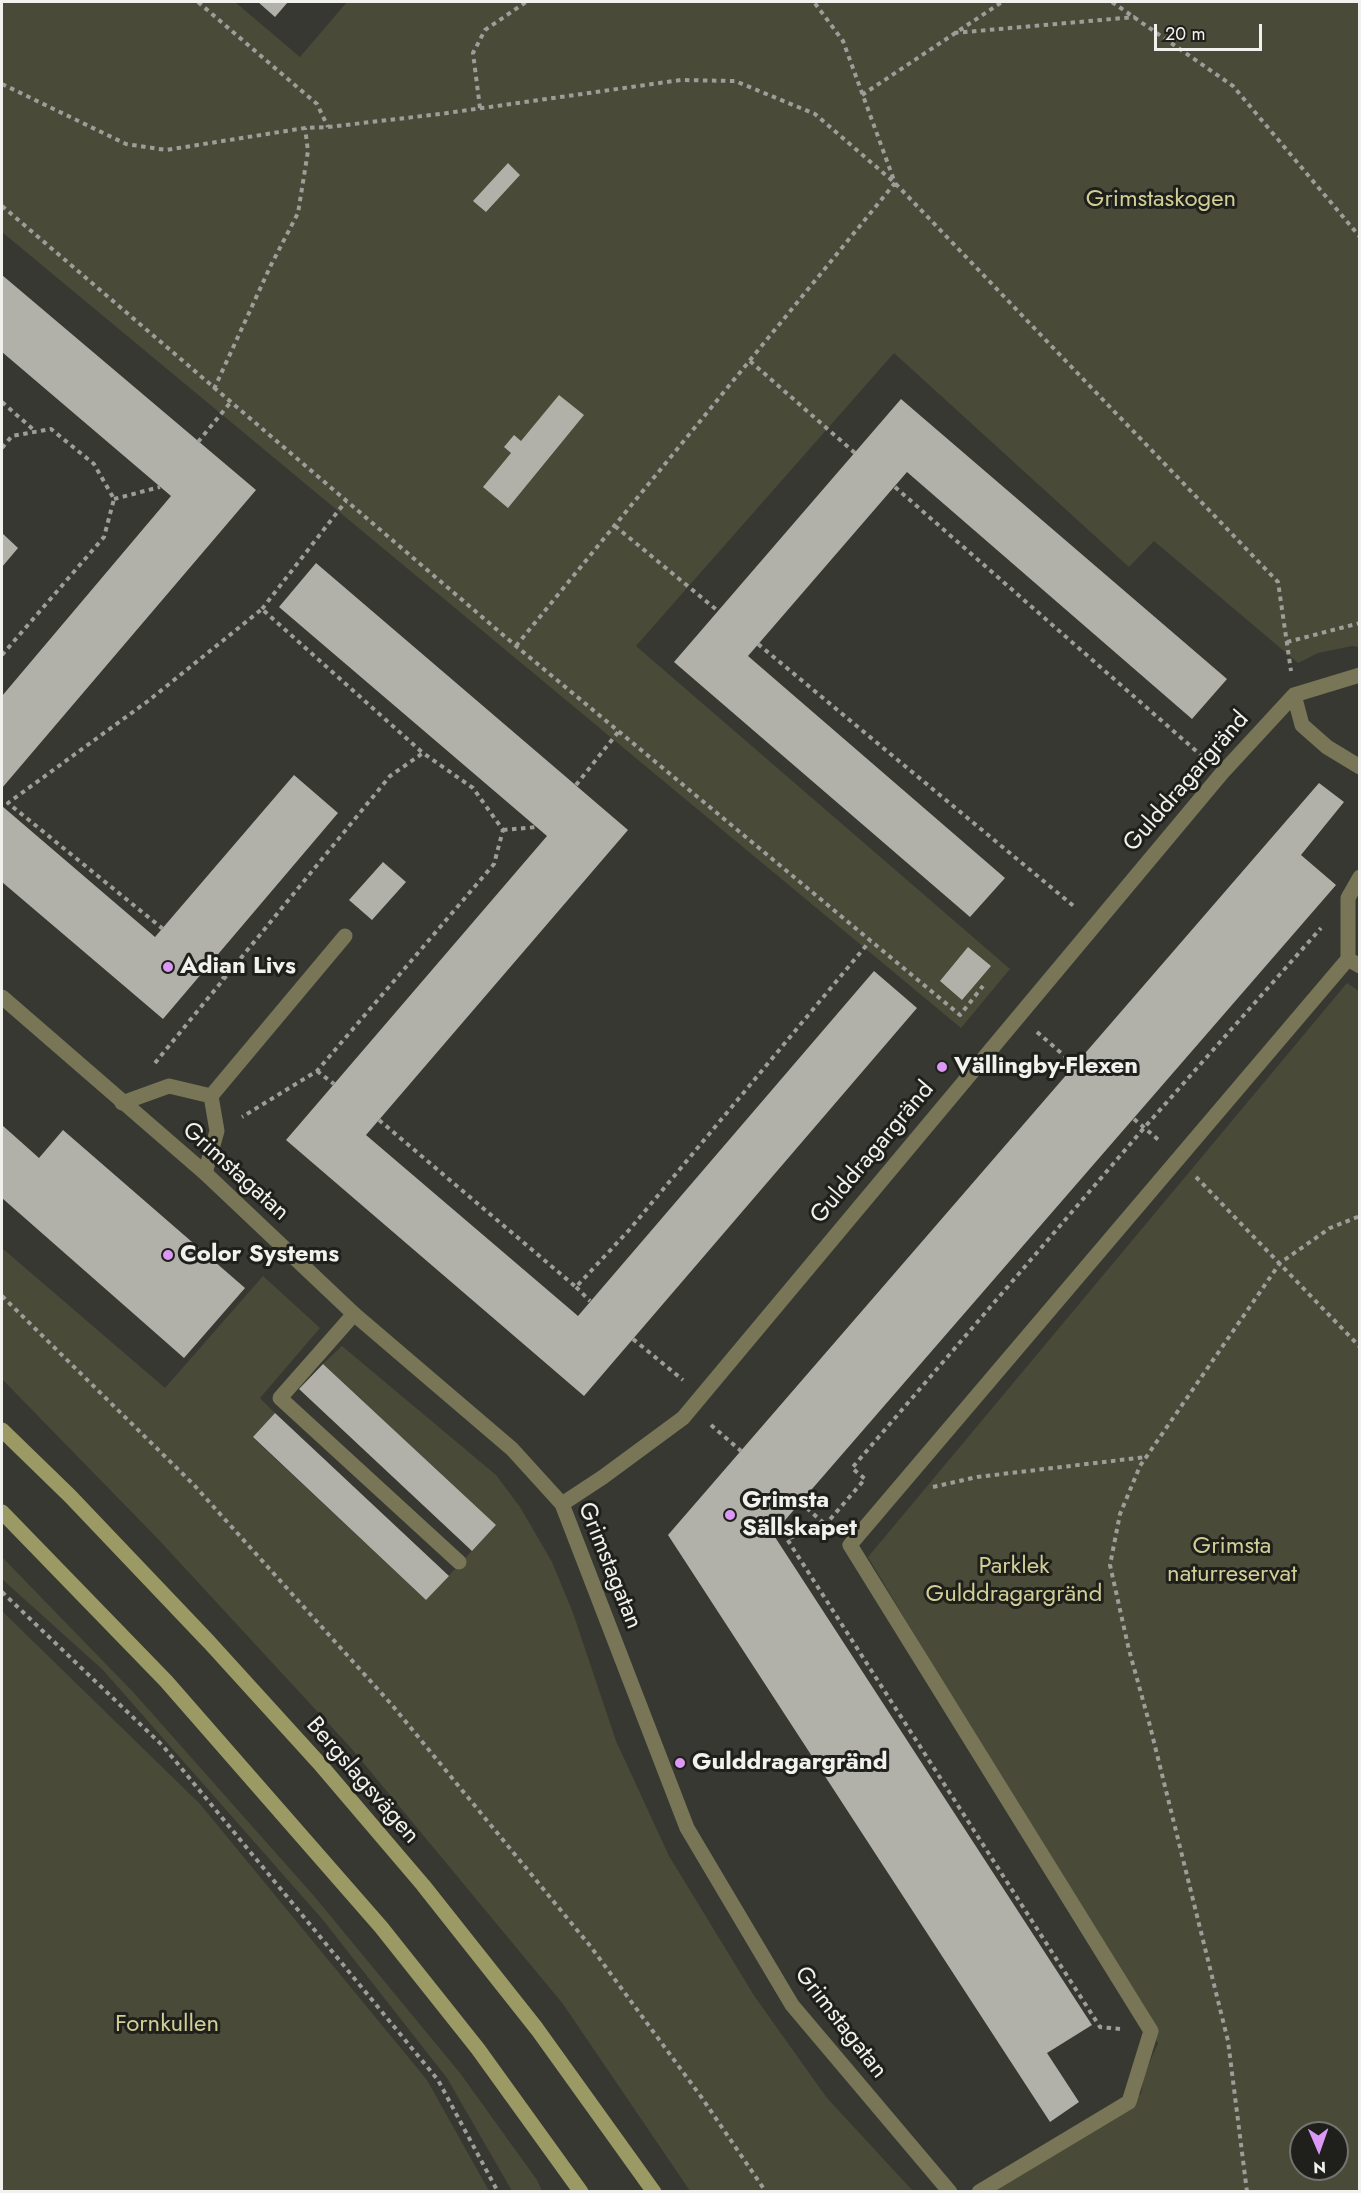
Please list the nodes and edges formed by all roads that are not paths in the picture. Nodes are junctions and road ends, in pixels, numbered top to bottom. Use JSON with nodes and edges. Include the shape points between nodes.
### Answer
{"nodes":[{"id":1,"x":1359,"y":675,"type":"edge"},
{"id":2,"x":1294,"y":695,"type":"junction"},
{"id":3,"x":1359,"y":767,"type":"edge"},
{"id":4,"x":1359,"y":877,"type":"edge"},
{"id":5,"x":345,"y":936,"type":"dead end"},
{"id":6,"x":1354,"y":962,"type":"edge"},
{"id":7,"x":2,"y":997,"type":"edge"},
{"id":8,"x":211,"y":1096,"type":"junction"},
{"id":9,"x":122,"y":1103,"type":"junction"},
{"id":10,"x":205,"y":1173,"type":"junction"},
{"id":11,"x":354,"y":1314,"type":"junction"},
{"id":12,"x":2,"y":1430,"type":"edge"},
{"id":13,"x":561,"y":1504,"type":"junction"},
{"id":14,"x":2,"y":1512,"type":"edge"},
{"id":15,"x":459,"y":1562,"type":"dead end"},
{"id":16,"x":581,"y":2192,"type":"edge"},
{"id":17,"x":654,"y":2192,"type":"edge"},
{"id":18,"x":950,"y":2192,"type":"edge"},
{"id":19,"x":980,"y":2192,"type":"edge"}],
"edges":[{"from":1,"to":2,"type":"street"},
{"from":2,"to":3,"type":"street","via":[[1302,725]]},
{"from":2,"to":13,"type":"street","name":"Gulddragargränd","via":[[1095,923],[682,1418]]},
{"from":4,"to":6,"type":"street","via":[[1348,898]]},
{"from":5,"to":8,"type":"street"},
{"from":6,"to":19,"type":"street","via":[[1178,1158],[849,1545],[1151,2031],[1129,2102]]},
{"from":7,"to":9,"type":"street","name":"Grimstagatan"},
{"from":8,"to":9,"type":"street","via":[[169,1086]]},
{"from":8,"to":10,"type":"street","via":[[217,1131]]},
{"from":9,"to":10,"type":"street","name":"Grimstagatan"},
{"from":10,"to":11,"type":"street","name":"Grimstagatan"},
{"from":11,"to":13,"type":"street","name":"Grimstagatan","via":[[512,1449]]},
{"from":11,"to":15,"type":"street","via":[[280,1398]]},
{"from":12,"to":17,"type":"main road","name":"Bergslagsvägen","via":[[209,1642],[423,1885],[537,2029]]},
{"from":13,"to":18,"type":"street","name":"Grimstagatan","via":[[687,1828],[792,2005]]},
{"from":14,"to":16,"type":"main road","via":[[166,1681],[381,1927],[478,2049]]}]}
